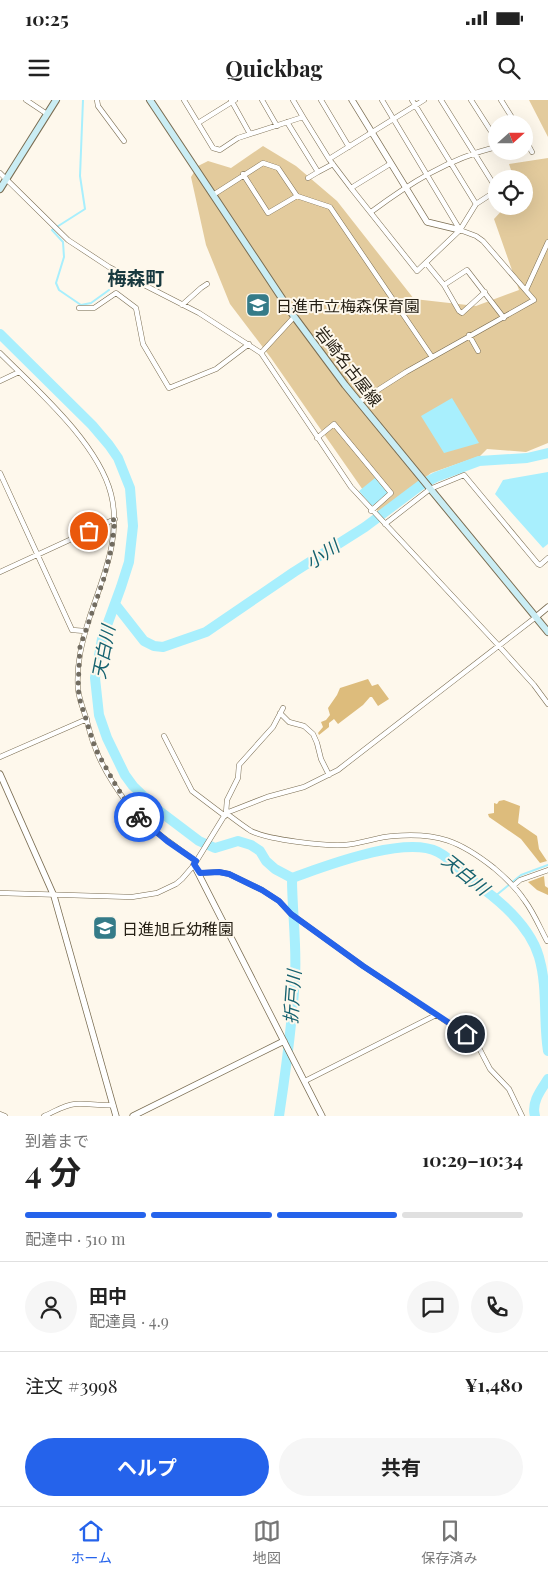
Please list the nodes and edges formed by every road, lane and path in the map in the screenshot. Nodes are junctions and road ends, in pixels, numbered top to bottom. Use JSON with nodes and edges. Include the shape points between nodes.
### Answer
{"nodes":[{"id":1,"x":26,"y":100,"type":"edge"},
{"id":2,"x":56,"y":100,"type":"edge"},
{"id":3,"x":97,"y":100,"type":"edge"},
{"id":4,"x":150,"y":100,"type":"edge"},
{"id":5,"x":184,"y":100,"type":"edge"},
{"id":6,"x":262,"y":100,"type":"edge"},
{"id":7,"x":293,"y":100,"type":"edge"},
{"id":8,"x":321,"y":100,"type":"edge"},
{"id":9,"x":352,"y":100,"type":"edge"},
{"id":10,"x":382,"y":100,"type":"edge"},
{"id":11,"x":412,"y":100,"type":"edge"},
{"id":12,"x":424,"y":100,"type":"edge"},
{"id":13,"x":441,"y":100,"type":"edge"},
{"id":14,"x":471,"y":100,"type":"edge"},
{"id":15,"x":501,"y":100,"type":"edge"},
{"id":16,"x":232,"y":101,"type":"edge"},
{"id":17,"x":415,"y":106,"type":"junction"},
{"id":18,"x":47,"y":114,"type":"junction"},
{"id":19,"x":510,"y":115,"type":"edge"},
{"id":20,"x":303,"y":117,"type":"junction"},
{"id":21,"x":393,"y":119,"type":"junction"},
{"id":22,"x":287,"y":122,"type":"junction"},
{"id":23,"x":198,"y":123,"type":"junction"},
{"id":24,"x":277,"y":126,"type":"junction"},
{"id":25,"x":488,"y":127,"type":"edge"},
{"id":26,"x":371,"y":132,"type":"junction"},
{"id":27,"x":250,"y":134,"type":"junction"},
{"id":28,"x":124,"y":141,"type":"dead end"},
{"id":29,"x":349,"y":147,"type":"junction"},
{"id":30,"x":488,"y":149,"type":"edge"},
{"id":31,"x":475,"y":152,"type":"junction"},
{"id":32,"x":330,"y":159,"type":"junction"},
{"id":33,"x":450,"y":162,"type":"junction"},
{"id":34,"x":333,"y":164,"type":"junction"},
{"id":35,"x":390,"y":164,"type":"junction"},
{"id":36,"x":318,"y":172,"type":"junction"},
{"id":37,"x":0,"y":173,"type":"edge"},
{"id":38,"x":428,"y":173,"type":"junction"},
{"id":39,"x":243,"y":174,"type":"junction"},
{"id":40,"x":488,"y":175,"type":"edge"},
{"id":41,"x":308,"y":178,"type":"dead end"},
{"id":42,"x":6,"y":180,"type":"junction"},
{"id":43,"x":405,"y":187,"type":"junction"},
{"id":44,"x":351,"y":188,"type":"junction"},
{"id":45,"x":0,"y":189,"type":"edge"},
{"id":46,"x":213,"y":195,"type":"junction"},
{"id":47,"x":488,"y":195,"type":"edge"},
{"id":48,"x":297,"y":196,"type":"junction"},
{"id":49,"x":476,"y":204,"type":"junction"},
{"id":50,"x":371,"y":212,"type":"junction"},
{"id":51,"x":460,"y":230,"type":"junction"},
{"id":52,"x":548,"y":242,"type":"edge"},
{"id":53,"x":426,"y":263,"type":"junction"},
{"id":54,"x":207,"y":284,"type":"dead end"},
{"id":55,"x":444,"y":285,"type":"junction"},
{"id":56,"x":526,"y":290,"type":"junction"},
{"id":57,"x":484,"y":292,"type":"junction"},
{"id":58,"x":182,"y":305,"type":"junction"},
{"id":59,"x":79,"y":308,"type":"dead end"},
{"id":60,"x":294,"y":317,"type":"junction"},
{"id":61,"x":504,"y":318,"type":"junction"},
{"id":62,"x":469,"y":336,"type":"junction"},
{"id":63,"x":249,"y":344,"type":"junction"},
{"id":64,"x":478,"y":351,"type":"dead end"},
{"id":65,"x":0,"y":353,"type":"edge"},
{"id":66,"x":261,"y":353,"type":"junction"},
{"id":67,"x":432,"y":357,"type":"junction"},
{"id":68,"x":19,"y":372,"type":"junction"},
{"id":69,"x":0,"y":381,"type":"edge"},
{"id":70,"x":359,"y":402,"type":"junction"},
{"id":71,"x":317,"y":438,"type":"junction"},
{"id":72,"x":0,"y":473,"type":"edge"},
{"id":73,"x":429,"y":487,"type":"junction"},
{"id":74,"x":373,"y":512,"type":"junction"},
{"id":75,"x":115,"y":519,"type":"junction"},
{"id":76,"x":383,"y":523,"type":"junction"},
{"id":77,"x":36,"y":556,"type":"junction"},
{"id":78,"x":548,"y":558,"type":"edge"},
{"id":79,"x":0,"y":572,"type":"edge"},
{"id":80,"x":548,"y":607,"type":"edge"},
{"id":81,"x":536,"y":617,"type":"junction"},
{"id":82,"x":85,"y":631,"type":"junction"},
{"id":83,"x":548,"y":632,"type":"edge"},
{"id":84,"x":499,"y":646,"type":"junction"},
{"id":85,"x":548,"y":704,"type":"edge"},
{"id":86,"x":87,"y":719,"type":"junction"},
{"id":87,"x":164,"y":736,"type":"dead end"},
{"id":88,"x":0,"y":757,"type":"edge"},
{"id":89,"x":0,"y":774,"type":"edge"},
{"id":90,"x":329,"y":775,"type":"junction"},
{"id":91,"x":226,"y":815,"type":"junction"},
{"id":92,"x":195,"y":863,"type":"junction"},
{"id":93,"x":548,"y":870,"type":"edge"},
{"id":94,"x":200,"y":873,"type":"junction"},
{"id":95,"x":511,"y":884,"type":"junction"},
{"id":96,"x":0,"y":893,"type":"edge"},
{"id":97,"x":54,"y":896,"type":"junction"},
{"id":98,"x":547,"y":941,"type":"edge"},
{"id":99,"x":436,"y":1015,"type":"junction"},
{"id":100,"x":284,"y":1041,"type":"junction"},
{"id":101,"x":305,"y":1081,"type":"junction"},
{"id":102,"x":113,"y":1105,"type":"junction"},
{"id":103,"x":0,"y":1114,"type":"edge"},
{"id":104,"x":5,"y":1116,"type":"edge"},
{"id":105,"x":44,"y":1116,"type":"edge"},
{"id":106,"x":116,"y":1116,"type":"edge"},
{"id":107,"x":133,"y":1116,"type":"edge"},
{"id":108,"x":322,"y":1116,"type":"edge"},
{"id":109,"x":522,"y":1116,"type":"edge"}],
"edges":[{"from":1,"to":18,"type":"street"},
{"from":2,"to":18,"type":"main road"},
{"from":3,"to":28,"type":"street"},
{"from":4,"to":46,"type":"main road","name":"岩崎名古屋線"},
{"from":5,"to":23,"type":"street"},
{"from":6,"to":24,"type":"street"},
{"from":7,"to":20,"type":"street"},
{"from":8,"to":29,"type":"street"},
{"from":9,"to":26,"type":"street"},
{"from":10,"to":21,"type":"street"},
{"from":11,"to":17,"type":"street"},
{"from":12,"to":17,"type":"street"},
{"from":13,"to":31,"type":"street"},
{"from":14,"to":25,"type":"street"},
{"from":15,"to":19,"type":"street"},
{"from":16,"to":23,"type":"street"},
{"from":16,"to":27,"type":"street"},
{"from":17,"to":21,"type":"street"},
{"from":17,"to":33,"type":"street"},
{"from":18,"to":42,"type":"main road"},
{"from":20,"to":22,"type":"street"},
{"from":20,"to":32,"type":"street"},
{"from":21,"to":26,"type":"street"},
{"from":21,"to":38,"type":"street"},
{"from":22,"to":24,"type":"street"},
{"from":22,"to":36,"type":"street"},
{"from":23,"to":27,"type":"street","via":[[213,148],[220,150]]},
{"from":24,"to":27,"type":"street"},
{"from":26,"to":29,"type":"street"},
{"from":26,"to":35,"type":"street"},
{"from":29,"to":32,"type":"street"},
{"from":30,"to":31,"type":"street"},
{"from":31,"to":33,"type":"street"},
{"from":31,"to":40,"type":"street"},
{"from":32,"to":34,"type":"street"},
{"from":33,"to":38,"type":"street"},
{"from":33,"to":49,"type":"street"},
{"from":34,"to":36,"type":"street"},
{"from":34,"to":44,"type":"street"},
{"from":35,"to":43,"type":"street"},
{"from":35,"to":44,"type":"street"},
{"from":36,"to":41,"type":"street"},
{"from":37,"to":42,"type":"street"},
{"from":38,"to":43,"type":"street"},
{"from":38,"to":51,"type":"street"},
{"from":39,"to":46,"type":"street"},
{"from":39,"to":48,"type":"street","via":[[263,163],[278,168]]},
{"from":39,"to":48,"type":"street","via":[[268,213]]},
{"from":42,"to":45,"type":"main road"},
{"from":42,"to":58,"type":"street","via":[[68,240],[109,267]]},
{"from":43,"to":50,"type":"street"},
{"from":43,"to":51,"type":"street","via":[[427,222]]},
{"from":44,"to":50,"type":"street"},
{"from":46,"to":60,"type":"main road","name":"岩崎名古屋線"},
{"from":47,"to":49,"type":"street"},
{"from":48,"to":67,"type":"street","via":[[330,207]]},
{"from":49,"to":51,"type":"street"},
{"from":50,"to":53,"type":"street","via":[[417,271]]},
{"from":51,"to":53,"type":"street"},
{"from":51,"to":56,"type":"street","via":[[483,241]]},
{"from":52,"to":56,"type":"street"},
{"from":53,"to":55,"type":"street"},
{"from":54,"to":58,"type":"street"},
{"from":55,"to":57,"type":"street","via":[[467,270]]},
{"from":55,"to":57,"type":"street","via":[[462,313]]},
{"from":56,"to":61,"type":"street","via":[[534,300]]},
{"from":57,"to":61,"type":"street"},
{"from":58,"to":63,"type":"street"},
{"from":59,"to":63,"type":"street","via":[[94,308],[116,293],[136,308],[143,344],[169,388],[216,369]]},
{"from":60,"to":66,"type":"street"},
{"from":60,"to":70,"type":"main road","name":"岩崎名古屋線"},
{"from":61,"to":62,"type":"street"},
{"from":62,"to":64,"type":"street"},
{"from":62,"to":67,"type":"street"},
{"from":63,"to":66,"type":"street"},
{"from":65,"to":68,"type":"street"},
{"from":66,"to":71,"type":"street"},
{"from":67,"to":70,"type":"street"},
{"from":68,"to":69,"type":"street"},
{"from":68,"to":75,"type":"street","via":[[76,432],[92,456],[109,487]]},
{"from":70,"to":73,"type":"main road","name":"岩崎名古屋線"},
{"from":71,"to":74,"type":"street","via":[[350,487]]},
{"from":71,"to":74,"type":"street","via":[[334,424],[391,493]]},
{"from":72,"to":77,"type":"street"},
{"from":73,"to":76,"type":"street"},
{"from":73,"to":78,"type":"street","via":[[464,475],[538,564]]},
{"from":73,"to":81,"type":"main road","name":"岩崎名古屋線"},
{"from":74,"to":76,"type":"street"},
{"from":75,"to":77,"type":"street"},
{"from":75,"to":82,"type":"street","via":[[104,578]]},
{"from":76,"to":84,"type":"street"},
{"from":77,"to":79,"type":"street"},
{"from":77,"to":82,"type":"street","via":[[72,630]]},
{"from":80,"to":81,"type":"street"},
{"from":81,"to":83,"type":"main road","name":"岩崎名古屋線"},
{"from":81,"to":84,"type":"street"},
{"from":82,"to":86,"type":"street","via":[[78,676],[80,700]]},
{"from":84,"to":85,"type":"street"},
{"from":84,"to":90,"type":"street"},
{"from":86,"to":88,"type":"street"},
{"from":86,"to":92,"type":"street","via":[[95,748],[129,806]]},
{"from":87,"to":91,"type":"street","via":[[192,791]]},
{"from":89,"to":97,"type":"street"},
{"from":90,"to":91,"type":"street"},
{"from":90,"to":91,"type":"street","via":[[320,758],[314,734],[304,726],[289,722],[282,710],[273,728],[239,765],[238,778],[227,800]]},
{"from":91,"to":92,"type":"street"},
{"from":91,"to":95,"type":"street","via":[[251,831],[295,841],[336,845],[404,835],[446,839],[468,849]]},
{"from":92,"to":94,"type":"street"},
{"from":92,"to":97,"type":"street","via":[[176,884],[157,893],[132,898]]},
{"from":93,"to":95,"type":"street"},
{"from":94,"to":99,"type":"street","via":[[229,874],[262,890],[363,966]]},
{"from":94,"to":100,"type":"street"},
{"from":95,"to":98,"type":"street","via":[[527,902]]},
{"from":96,"to":97,"type":"street"},
{"from":97,"to":102,"type":"street"},
{"from":99,"to":101,"type":"street"},
{"from":99,"to":109,"type":"street","via":[[477,1044],[490,1069],[509,1089]]},
{"from":100,"to":101,"type":"street"},
{"from":100,"to":107,"type":"street"},
{"from":101,"to":108,"type":"street"},
{"from":102,"to":105,"type":"street","via":[[77,1104]]},
{"from":102,"to":106,"type":"street"},
{"from":103,"to":104,"type":"street"}]}
